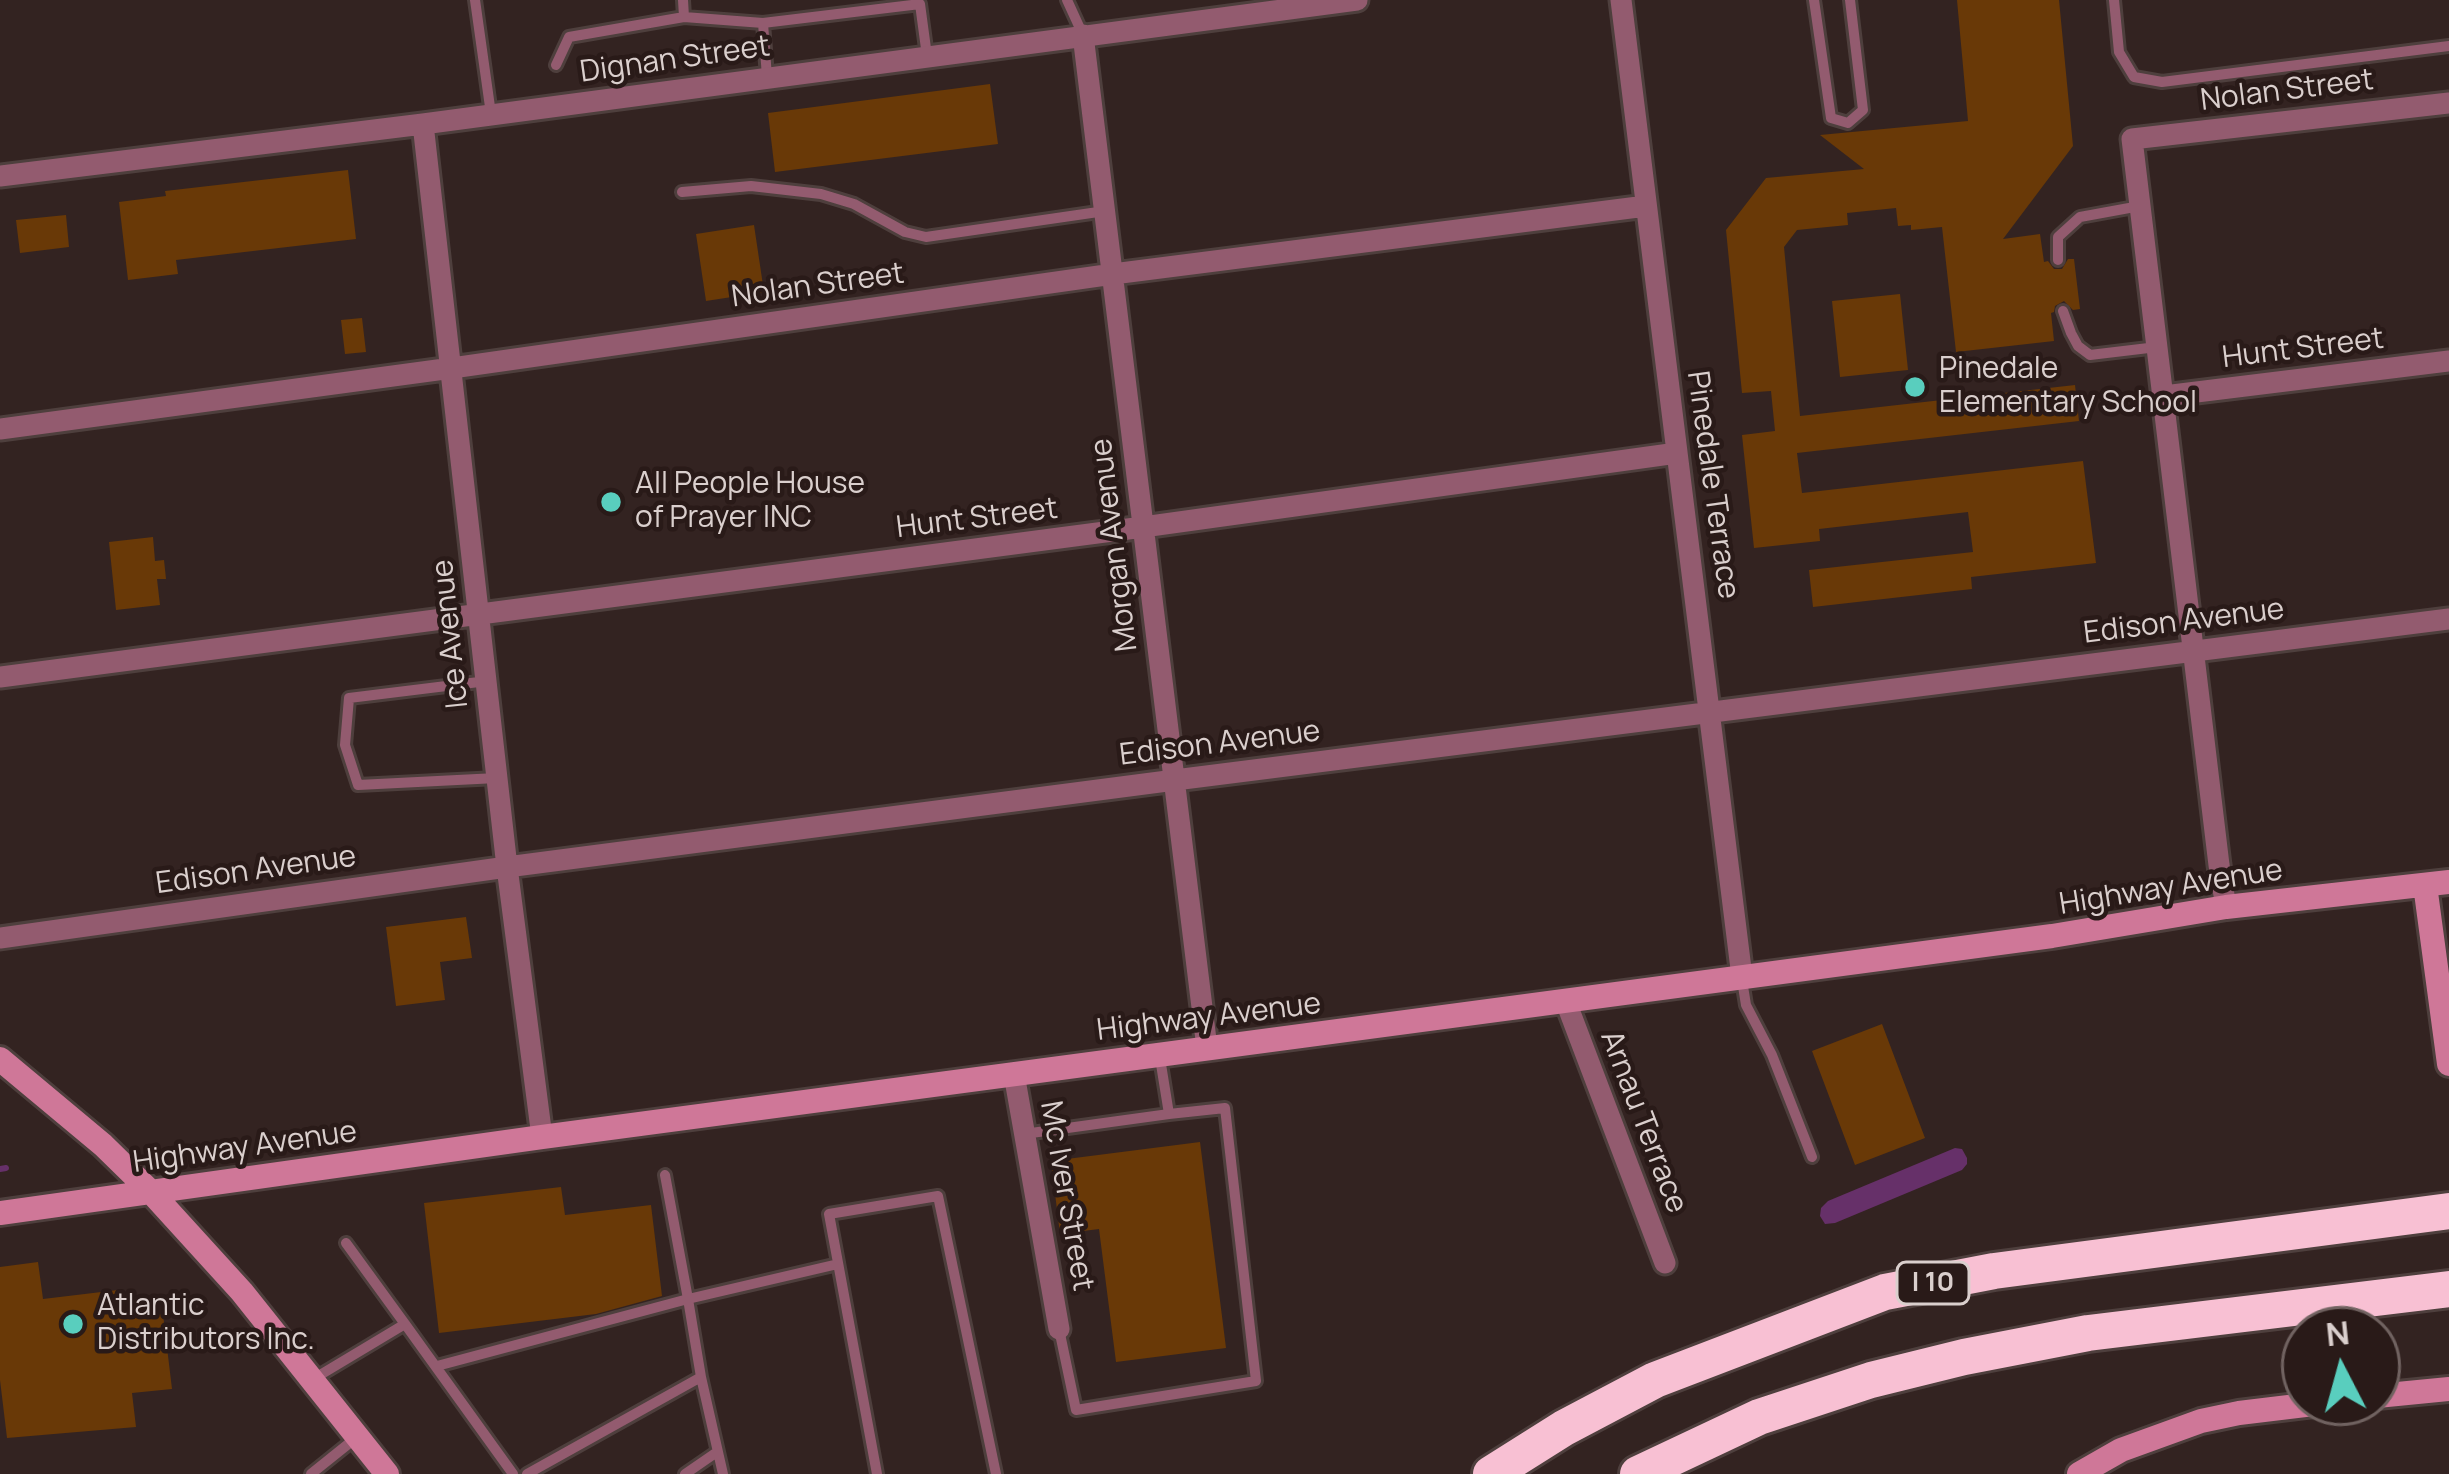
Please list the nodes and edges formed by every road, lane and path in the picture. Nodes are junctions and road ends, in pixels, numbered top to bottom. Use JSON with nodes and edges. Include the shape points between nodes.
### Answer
{"nodes":[{"id":1,"x":476,"y":0,"type":"edge"},
{"id":2,"x":682,"y":0,"type":"edge"},
{"id":3,"x":1067,"y":0,"type":"edge"},
{"id":4,"x":1357,"y":0,"type":"edge"},
{"id":5,"x":1621,"y":0,"type":"edge"},
{"id":6,"x":1814,"y":0,"type":"edge"},
{"id":7,"x":1850,"y":0,"type":"edge"},
{"id":8,"x":2114,"y":0,"type":"edge"},
{"id":9,"x":684,"y":16,"type":"junction"},
{"id":10,"x":763,"y":23,"type":"junction"},
{"id":11,"x":1083,"y":35,"type":"junction"},
{"id":12,"x":2449,"y":46,"type":"edge"},
{"id":13,"x":927,"y":56,"type":"junction"},
{"id":14,"x":556,"y":65,"type":"dead end"},
{"id":15,"x":767,"y":77,"type":"junction"},
{"id":16,"x":2449,"y":103,"type":"edge"},
{"id":17,"x":491,"y":114,"type":"junction"},
{"id":18,"x":423,"y":124,"type":"junction"},
{"id":19,"x":0,"y":176,"type":"edge"},
{"id":20,"x":682,"y":192,"type":"dead end"},
{"id":21,"x":1646,"y":206,"type":"junction"},
{"id":22,"x":2140,"y":206,"type":"junction"},
{"id":23,"x":1105,"y":211,"type":"junction"},
{"id":24,"x":2059,"y":260,"type":"dead end"},
{"id":25,"x":1113,"y":274,"type":"junction"},
{"id":26,"x":2063,"y":311,"type":"dead end"},
{"id":27,"x":2157,"y":347,"type":"junction"},
{"id":28,"x":2449,"y":361,"type":"edge"},
{"id":29,"x":452,"y":368,"type":"junction"},
{"id":30,"x":2164,"y":396,"type":"junction"},
{"id":31,"x":0,"y":429,"type":"edge"},
{"id":32,"x":1677,"y":453,"type":"junction"},
{"id":33,"x":1143,"y":527,"type":"junction"},
{"id":34,"x":479,"y":614,"type":"junction"},
{"id":35,"x":2449,"y":619,"type":"edge"},
{"id":36,"x":2194,"y":650,"type":"junction"},
{"id":37,"x":0,"y":677,"type":"edge"},
{"id":38,"x":487,"y":681,"type":"junction"},
{"id":39,"x":1709,"y":710,"type":"junction"},
{"id":40,"x":497,"y":778,"type":"junction"},
{"id":41,"x":1174,"y":780,"type":"junction"},
{"id":42,"x":507,"y":868,"type":"junction"},
{"id":43,"x":2437,"y":884,"type":"edge"},
{"id":44,"x":2227,"y":907,"type":"junction"},
{"id":45,"x":0,"y":938,"type":"edge"},
{"id":46,"x":1742,"y":977,"type":"junction"},
{"id":47,"x":1566,"y":1002,"type":"junction"},
{"id":48,"x":1207,"y":1048,"type":"junction"},
{"id":49,"x":1160,"y":1054,"type":"junction"},
{"id":50,"x":0,"y":1059,"type":"edge"},
{"id":51,"x":2449,"y":1064,"type":"edge"},
{"id":52,"x":1014,"y":1074,"type":"junction"},
{"id":53,"x":1169,"y":1114,"type":"junction"},
{"id":54,"x":1024,"y":1134,"type":"junction"},
{"id":55,"x":542,"y":1137,"type":"junction"},
{"id":56,"x":1812,"y":1157,"type":"dead end"},
{"id":57,"x":665,"y":1175,"type":"dead end"},
{"id":58,"x":151,"y":1192,"type":"junction"},
{"id":59,"x":2449,"y":1211,"type":"edge"},
{"id":60,"x":0,"y":1213,"type":"edge"},
{"id":61,"x":346,"y":1244,"type":"dead end"},
{"id":62,"x":1665,"y":1263,"type":"dead end"},
{"id":63,"x":838,"y":1264,"type":"junction"},
{"id":64,"x":2432,"y":1291,"type":"edge"},
{"id":65,"x":688,"y":1299,"type":"junction"},
{"id":66,"x":405,"y":1324,"type":"junction"},
{"id":67,"x":1059,"y":1328,"type":"joint"},
{"id":68,"x":436,"y":1366,"type":"junction"},
{"id":69,"x":701,"y":1377,"type":"junction"},
{"id":70,"x":312,"y":1380,"type":"junction"},
{"id":71,"x":2449,"y":1389,"type":"edge"},
{"id":72,"x":2401,"y":1394,"type":"edge"},
{"id":73,"x":2281,"y":1408,"type":"edge"},
{"id":74,"x":357,"y":1437,"type":"junction"},
{"id":75,"x":716,"y":1453,"type":"junction"},
{"id":76,"x":311,"y":1474,"type":"edge"},
{"id":77,"x":387,"y":1474,"type":"edge"},
{"id":78,"x":513,"y":1474,"type":"edge"},
{"id":79,"x":527,"y":1474,"type":"edge"},
{"id":80,"x":685,"y":1474,"type":"edge"},
{"id":81,"x":723,"y":1474,"type":"edge"},
{"id":82,"x":877,"y":1474,"type":"edge"},
{"id":83,"x":996,"y":1474,"type":"edge"},
{"id":84,"x":1491,"y":1474,"type":"edge"},
{"id":85,"x":1638,"y":1474,"type":"edge"},
{"id":86,"x":2079,"y":1474,"type":"edge"}],
"edges":[{"from":1,"to":17,"type":"lane"},
{"from":2,"to":9,"type":"lane"},
{"from":3,"to":11,"type":"lane"},
{"from":4,"to":11,"type":"street","name":"Dignan Street"},
{"from":5,"to":21,"type":"street","name":"Pinedale Terrace"},
{"from":6,"to":7,"type":"lane","via":[[1831,118],[1848,123],[1863,110]]},
{"from":8,"to":12,"type":"lane","via":[[2120,52],[2134,77],[2162,82]]},
{"from":9,"to":10,"type":"lane"},
{"from":9,"to":14,"type":"lane","via":[[569,37]]},
{"from":10,"to":13,"type":"lane","via":[[920,4]]},
{"from":10,"to":15,"type":"lane"},
{"from":11,"to":13,"type":"street","name":"Dignan Street"},
{"from":11,"to":23,"type":"street","name":"Morgan Avenue"},
{"from":13,"to":15,"type":"street","name":"Dignan Street"},
{"from":15,"to":17,"type":"street","name":"Dignan Street"},
{"from":16,"to":22,"type":"street","name":"Nolan Street","via":[[2132,139]]},
{"from":17,"to":18,"type":"street","name":"Dignan Street"},
{"from":18,"to":19,"type":"street","name":"Dignan Street"},
{"from":18,"to":29,"type":"street","name":"Ice Avenue"},
{"from":20,"to":23,"type":"lane","via":[[751,186],[820,194],[926,237]]},
{"from":21,"to":25,"type":"street","name":"Nolan Street"},
{"from":21,"to":32,"type":"street","name":"Pinedale Terrace"},
{"from":22,"to":24,"type":"lane","via":[[2080,217],[2058,237]]},
{"from":22,"to":27,"type":"street"},
{"from":23,"to":25,"type":"street","name":"Morgan Avenue"},
{"from":25,"to":29,"type":"street","name":"Nolan Street"},
{"from":25,"to":33,"type":"street","name":"Morgan Avenue"},
{"from":26,"to":27,"type":"lane","via":[[2090,355]]},
{"from":27,"to":30,"type":"street"},
{"from":28,"to":30,"type":"street","name":"Hunt Street"},
{"from":29,"to":31,"type":"street","name":"Nolan Street"},
{"from":29,"to":34,"type":"street","name":"Ice Avenue"},
{"from":30,"to":36,"type":"street"},
{"from":32,"to":33,"type":"street","name":"Hunt Street"},
{"from":32,"to":39,"type":"street","name":"Pinedale Terrace"},
{"from":33,"to":34,"type":"street","name":"Hunt Street"},
{"from":33,"to":41,"type":"street","name":"Morgan Avenue"},
{"from":34,"to":37,"type":"street","name":"Hunt Street"},
{"from":34,"to":38,"type":"street","name":"Ice Avenue"},
{"from":35,"to":36,"type":"street","name":"Edison Avenue"},
{"from":36,"to":39,"type":"street","name":"Edison Avenue"},
{"from":36,"to":44,"type":"street"},
{"from":38,"to":40,"type":"street","name":"Ice Avenue"},
{"from":38,"to":40,"type":"lane","via":[[349,698],[345,745],[358,785]]},
{"from":39,"to":41,"type":"street","name":"Edison Avenue"},
{"from":39,"to":46,"type":"street","name":"Pinedale Terrace"},
{"from":40,"to":42,"type":"street","name":"Ice Avenue"},
{"from":41,"to":42,"type":"street","name":"Edison Avenue"},
{"from":41,"to":48,"type":"street","name":"Morgan Avenue"},
{"from":42,"to":45,"type":"street","name":"Edison Avenue"},
{"from":42,"to":55,"type":"street","name":"Ice Avenue"},
{"from":43,"to":44,"type":"street","name":"Highway Avenue"},
{"from":43,"to":51,"type":"street"},
{"from":44,"to":46,"type":"street","name":"Highway Avenue"},
{"from":46,"to":47,"type":"street","name":"Highway Avenue"},
{"from":46,"to":56,"type":"lane","via":[[1745,1005]]},
{"from":47,"to":48,"type":"street","name":"Highway Avenue"},
{"from":47,"to":62,"type":"street","name":"Arnau Terrace"},
{"from":48,"to":49,"type":"street","name":"Highway Avenue"},
{"from":49,"to":52,"type":"street","name":"Highway Avenue"},
{"from":49,"to":53,"type":"lane"},
{"from":50,"to":58,"type":"street"},
{"from":52,"to":54,"type":"street","name":"Mc Iver Street"},
{"from":52,"to":55,"type":"street","name":"Highway Avenue"},
{"from":53,"to":54,"type":"lane"},
{"from":53,"to":67,"type":"lane","via":[[1225,1108],[1256,1381],[1076,1410]]},
{"from":54,"to":67,"type":"street","name":"Mc Iver Street"},
{"from":55,"to":58,"type":"street","name":"Highway Avenue"},
{"from":57,"to":65,"type":"lane"},
{"from":58,"to":60,"type":"street","name":"Highway Avenue"},
{"from":58,"to":70,"type":"street"},
{"from":59,"to":84,"type":"highway","number":"I 10","via":[[1886,1292],[1655,1380]]},
{"from":61,"to":66,"type":"lane"},
{"from":63,"to":65,"type":"lane"},
{"from":63,"to":82,"type":"lane"},
{"from":63,"to":83,"type":"lane","via":[[829,1214],[938,1196]]},
{"from":64,"to":85,"type":"highway","via":[[2088,1333],[1964,1357],[1759,1417]]},
{"from":65,"to":68,"type":"lane"},
{"from":65,"to":69,"type":"lane"},
{"from":66,"to":68,"type":"lane"},
{"from":66,"to":70,"type":"lane"},
{"from":68,"to":78,"type":"lane"},
{"from":69,"to":75,"type":"lane"},
{"from":69,"to":79,"type":"lane"},
{"from":70,"to":74,"type":"street"},
{"from":71,"to":72,"type":"street"},
{"from":73,"to":86,"type":"street","via":[[2158,1434]]},
{"from":74,"to":76,"type":"lane"},
{"from":74,"to":77,"type":"street"},
{"from":75,"to":80,"type":"lane"},
{"from":75,"to":81,"type":"lane"}]}
